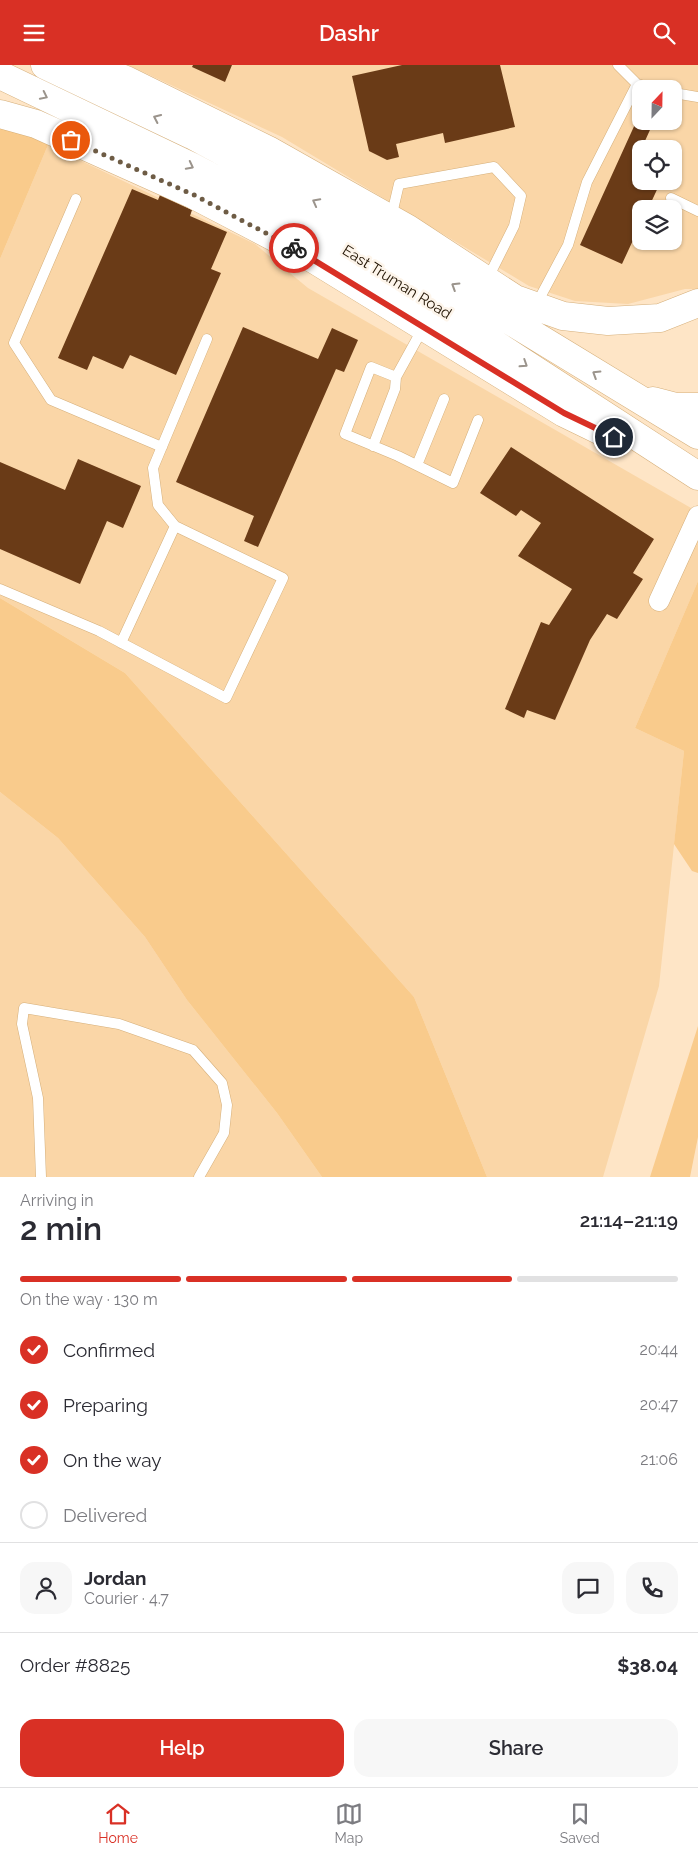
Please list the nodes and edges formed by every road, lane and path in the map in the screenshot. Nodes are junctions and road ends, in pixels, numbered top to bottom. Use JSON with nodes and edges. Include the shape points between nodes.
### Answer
{"nodes":[{"id":1,"x":44,"y":65,"type":"edge"},
{"id":2,"x":87,"y":65,"type":"edge"},
{"id":3,"x":618,"y":65,"type":"edge"},
{"id":4,"x":0,"y":75,"type":"edge"},
{"id":5,"x":633,"y":80,"type":"edge"},
{"id":6,"x":632,"y":94,"type":"edge"},
{"id":7,"x":682,"y":94,"type":"edge"},
{"id":8,"x":698,"y":97,"type":"edge"},
{"id":9,"x":0,"y":114,"type":"edge"},
{"id":10,"x":671,"y":198,"type":"dead end"},
{"id":11,"x":76,"y":199,"type":"dead end"},
{"id":12,"x":698,"y":211,"type":"edge"},
{"id":13,"x":390,"y":219,"type":"junction"},
{"id":14,"x":487,"y":280,"type":"junction"},
{"id":15,"x":698,"y":303,"type":"edge"},
{"id":16,"x":536,"y":306,"type":"junction"},
{"id":17,"x":423,"y":327,"type":"junction"},
{"id":18,"x":207,"y":339,"type":"dead end"},
{"id":19,"x":396,"y":377,"type":"junction"},
{"id":20,"x":632,"y":396,"type":"junction"},
{"id":21,"x":444,"y":399,"type":"dead end"},
{"id":22,"x":698,"y":407,"type":"edge"},
{"id":23,"x":478,"y":419,"type":"dead end"},
{"id":24,"x":698,"y":435,"type":"edge"},
{"id":25,"x":373,"y":446,"type":"junction"},
{"id":26,"x":162,"y":447,"type":"junction"},
{"id":27,"x":417,"y":465,"type":"junction"},
{"id":28,"x":698,"y":477,"type":"edge"},
{"id":29,"x":698,"y":516,"type":"edge"},
{"id":30,"x":175,"y":526,"type":"junction"},
{"id":31,"x":0,"y":589,"type":"edge"},
{"id":32,"x":659,"y":601,"type":"dead end"},
{"id":33,"x":121,"y":643,"type":"junction"},
{"id":34,"x":41,"y":1177,"type":"edge"},
{"id":35,"x":199,"y":1177,"type":"edge"}],
"edges":[{"from":20,"to":1,"type":"main road","name":"East Truman Road","one_way":true,"via":[[356,224],[192,135]]},
{"from":2,"to":13,"type":"main road","via":[[126,80],[268,150]]},
{"from":3,"to":5,"type":"lane"},
{"from":4,"to":28,"type":"main road","name":"East Truman Road","one_way":true,"via":[[192,167],[353,252]]},
{"from":6,"to":16,"type":"lane","via":[[587,182],[568,245]]},
{"from":7,"to":8,"type":"lane"},
{"from":9,"to":17,"type":"main road","via":[[36,125],[194,195],[299,251]]},
{"from":10,"to":12,"type":"lane"},
{"from":11,"to":26,"type":"lane","via":[[14,343],[51,400]]},
{"from":13,"to":14,"type":"main road"},
{"from":13,"to":14,"type":"lane","via":[[399,184],[494,167],[522,196],[514,226]]},
{"from":14,"to":16,"type":"main road","via":[[516,299]]},
{"from":15,"to":16,"type":"main road","via":[[660,318],[608,321],[563,317]]},
{"from":17,"to":19,"type":"lane"},
{"from":17,"to":28,"type":"main road","via":[[564,413]]},
{"from":18,"to":26,"type":"lane"},
{"from":19,"to":25,"type":"lane","via":[[395,389]]},
{"from":19,"to":25,"type":"lane","via":[[371,367],[344,434]]},
{"from":20,"to":22,"type":"main road","via":[[676,407]]},
{"from":20,"to":24,"type":"main road","name":"East Truman Road"},
{"from":21,"to":27,"type":"lane"},
{"from":23,"to":27,"type":"lane","via":[[453,483]]},
{"from":25,"to":27,"type":"lane"},
{"from":26,"to":30,"type":"lane","via":[[154,468],[158,505]]},
{"from":29,"to":32,"type":"street"},
{"from":30,"to":33,"type":"lane"},
{"from":30,"to":33,"type":"lane","via":[[283,578],[226,698]]},
{"from":31,"to":33,"type":"lane"},
{"from":34,"to":35,"type":"lane","via":[[38,1098],[22,1024],[24,1009],[119,1023],[193,1050],[222,1083],[227,1105],[224,1133]]}]}
